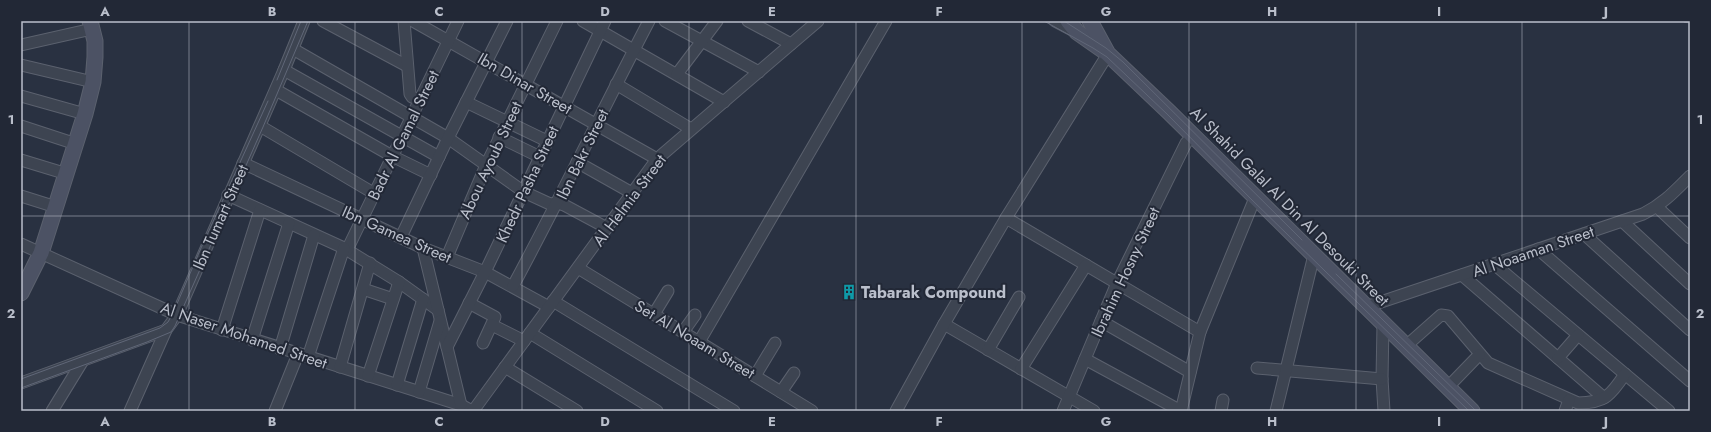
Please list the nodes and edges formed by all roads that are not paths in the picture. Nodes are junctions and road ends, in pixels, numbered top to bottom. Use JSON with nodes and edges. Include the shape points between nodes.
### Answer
{"nodes":[{"id":1,"x":304,"y":21,"type":"edge"},
{"id":2,"x":323,"y":21,"type":"edge"},
{"id":3,"x":404,"y":21,"type":"edge"},
{"id":4,"x":413,"y":21,"type":"edge"},
{"id":5,"x":458,"y":21,"type":"edge"},
{"id":6,"x":507,"y":21,"type":"edge"},
{"id":7,"x":557,"y":21,"type":"edge"},
{"id":8,"x":583,"y":21,"type":"edge"},
{"id":9,"x":649,"y":21,"type":"edge"},
{"id":10,"x":665,"y":21,"type":"edge"},
{"id":11,"x":717,"y":21,"type":"edge"},
{"id":12,"x":748,"y":21,"type":"edge"},
{"id":13,"x":886,"y":21,"type":"edge"},
{"id":14,"x":1055,"y":21,"type":"edge"},
{"id":15,"x":1090,"y":21,"type":"edge"},
{"id":16,"x":811,"y":22,"type":"edge"},
{"id":17,"x":91,"y":25,"type":"edge"},
{"id":18,"x":603,"y":26,"type":"edge"},
{"id":19,"x":1072,"y":27,"type":"edge"},
{"id":20,"x":449,"y":40,"type":"junction"},
{"id":21,"x":702,"y":41,"type":"junction"},
{"id":22,"x":791,"y":44,"type":"junction"},
{"id":23,"x":21,"y":45,"type":"edge"},
{"id":24,"x":293,"y":49,"type":"junction"},
{"id":25,"x":634,"y":49,"type":"junction"},
{"id":26,"x":1108,"y":54,"type":"junction"},
{"id":27,"x":487,"y":61,"type":"junction"},
{"id":28,"x":21,"y":64,"type":"edge"},
{"id":29,"x":407,"y":66,"type":"junction"},
{"id":30,"x":284,"y":70,"type":"junction"},
{"id":31,"x":759,"y":72,"type":"junction"},
{"id":32,"x":677,"y":74,"type":"junction"},
{"id":33,"x":93,"y":82,"type":"junction"},
{"id":34,"x":526,"y":84,"type":"junction"},
{"id":35,"x":616,"y":84,"type":"junction"},
{"id":36,"x":276,"y":90,"type":"junction"},
{"id":37,"x":21,"y":96,"type":"edge"},
{"id":38,"x":419,"y":100,"type":"junction"},
{"id":39,"x":466,"y":102,"type":"junction"},
{"id":40,"x":724,"y":102,"type":"junction"},
{"id":41,"x":564,"y":105,"type":"junction"},
{"id":42,"x":85,"y":114,"type":"junction"},
{"id":43,"x":411,"y":117,"type":"junction"},
{"id":44,"x":506,"y":122,"type":"junction"},
{"id":45,"x":596,"y":124,"type":"junction"},
{"id":46,"x":21,"y":126,"type":"edge"},
{"id":47,"x":260,"y":126,"type":"junction"},
{"id":48,"x":692,"y":129,"type":"junction"},
{"id":49,"x":1193,"y":136,"type":"junction"},
{"id":50,"x":402,"y":137,"type":"junction"},
{"id":51,"x":499,"y":137,"type":"junction"},
{"id":52,"x":448,"y":138,"type":"junction"},
{"id":53,"x":547,"y":141,"type":"junction"},
{"id":54,"x":76,"y":144,"type":"junction"},
{"id":55,"x":392,"y":156,"type":"junction"},
{"id":56,"x":439,"y":157,"type":"junction"},
{"id":57,"x":540,"y":157,"type":"junction"},
{"id":58,"x":657,"y":159,"type":"junction"},
{"id":59,"x":21,"y":160,"type":"edge"},
{"id":60,"x":577,"y":162,"type":"junction"},
{"id":61,"x":243,"y":163,"type":"junction"},
{"id":62,"x":486,"y":165,"type":"junction"},
{"id":63,"x":67,"y":174,"type":"junction"},
{"id":64,"x":431,"y":175,"type":"junction"},
{"id":65,"x":1688,"y":182,"type":"edge"},
{"id":66,"x":524,"y":192,"type":"junction"},
{"id":67,"x":632,"y":192,"type":"junction"},
{"id":68,"x":375,"y":194,"type":"junction"},
{"id":69,"x":228,"y":195,"type":"junction"},
{"id":70,"x":21,"y":196,"type":"edge"},
{"id":71,"x":1255,"y":198,"type":"junction"},
{"id":72,"x":558,"y":203,"type":"junction"},
{"id":73,"x":56,"y":207,"type":"junction"},
{"id":74,"x":1657,"y":207,"type":"junction"},
{"id":75,"x":260,"y":210,"type":"junction"},
{"id":76,"x":1006,"y":218,"type":"junction"},
{"id":77,"x":363,"y":219,"type":"junction"},
{"id":78,"x":1622,"y":221,"type":"junction"},
{"id":79,"x":289,"y":223,"type":"junction"},
{"id":80,"x":607,"y":228,"type":"junction"},
{"id":81,"x":314,"y":234,"type":"junction"},
{"id":82,"x":1584,"y":234,"type":"junction"},
{"id":83,"x":402,"y":237,"type":"junction"},
{"id":84,"x":1690,"y":238,"type":"edge"},
{"id":85,"x":21,"y":244,"type":"edge"},
{"id":86,"x":423,"y":248,"type":"junction"},
{"id":87,"x":346,"y":249,"type":"junction"},
{"id":88,"x":1538,"y":249,"type":"junction"},
{"id":89,"x":41,"y":253,"type":"junction"},
{"id":90,"x":1314,"y":256,"type":"junction"},
{"id":91,"x":447,"y":257,"type":"junction"},
{"id":92,"x":370,"y":263,"type":"junction"},
{"id":93,"x":1494,"y":264,"type":"junction"},
{"id":94,"x":1086,"y":265,"type":"junction"},
{"id":95,"x":578,"y":268,"type":"junction"},
{"id":96,"x":485,"y":272,"type":"junction"},
{"id":97,"x":1462,"y":275,"type":"junction"},
{"id":98,"x":399,"y":282,"type":"junction"},
{"id":99,"x":1117,"y":283,"type":"junction"},
{"id":100,"x":1690,"y":284,"type":"edge"},
{"id":101,"x":513,"y":286,"type":"junction"},
{"id":102,"x":362,"y":289,"type":"junction"},
{"id":103,"x":668,"y":291,"type":"dead end"},
{"id":104,"x":21,"y":293,"type":"edge"},
{"id":105,"x":1019,"y":297,"type":"dead end"},
{"id":106,"x":393,"y":299,"type":"junction"},
{"id":107,"x":423,"y":299,"type":"junction"},
{"id":108,"x":469,"y":303,"type":"junction"},
{"id":109,"x":551,"y":304,"type":"junction"},
{"id":110,"x":1366,"y":308,"type":"junction"},
{"id":111,"x":654,"y":314,"type":"junction"},
{"id":112,"x":177,"y":315,"type":"junction"},
{"id":113,"x":439,"y":315,"type":"junction"},
{"id":114,"x":695,"y":315,"type":"dead end"},
{"id":115,"x":1101,"y":321,"type":"junction"},
{"id":116,"x":944,"y":324,"type":"junction"},
{"id":117,"x":1383,"y":324,"type":"junction"},
{"id":118,"x":492,"y":325,"type":"junction"},
{"id":119,"x":166,"y":330,"type":"junction"},
{"id":120,"x":222,"y":330,"type":"junction"},
{"id":121,"x":1690,"y":330,"type":"edge"},
{"id":122,"x":683,"y":332,"type":"junction"},
{"id":123,"x":1200,"y":332,"type":"junction"},
{"id":124,"x":1578,"y":335,"type":"junction"},
{"id":125,"x":527,"y":337,"type":"junction"},
{"id":126,"x":252,"y":340,"type":"junction"},
{"id":127,"x":699,"y":342,"type":"junction"},
{"id":128,"x":483,"y":343,"type":"dead end"},
{"id":129,"x":775,"y":343,"type":"dead end"},
{"id":130,"x":1406,"y":346,"type":"junction"},
{"id":131,"x":447,"y":347,"type":"junction"},
{"id":132,"x":280,"y":348,"type":"junction"},
{"id":133,"x":988,"y":350,"type":"junction"},
{"id":134,"x":1479,"y":355,"type":"junction"},
{"id":135,"x":303,"y":356,"type":"junction"},
{"id":136,"x":1085,"y":358,"type":"junction"},
{"id":137,"x":1558,"y":358,"type":"junction"},
{"id":138,"x":82,"y":362,"type":"junction"},
{"id":139,"x":340,"y":367,"type":"junction"},
{"id":140,"x":505,"y":367,"type":"junction"},
{"id":141,"x":1257,"y":368,"type":"dead end"},
{"id":142,"x":1020,"y":369,"type":"junction"},
{"id":143,"x":1285,"y":371,"type":"junction"},
{"id":144,"x":1190,"y":372,"type":"junction"},
{"id":145,"x":794,"y":373,"type":"dead end"},
{"id":146,"x":1625,"y":374,"type":"junction"},
{"id":147,"x":368,"y":376,"type":"junction"},
{"id":148,"x":755,"y":376,"type":"junction"},
{"id":149,"x":1382,"y":379,"type":"junction"},
{"id":150,"x":1690,"y":381,"type":"edge"},
{"id":151,"x":21,"y":383,"type":"edge"},
{"id":152,"x":397,"y":385,"type":"junction"},
{"id":153,"x":1448,"y":387,"type":"junction"},
{"id":154,"x":420,"y":392,"type":"junction"},
{"id":155,"x":782,"y":392,"type":"junction"},
{"id":156,"x":1070,"y":396,"type":"junction"},
{"id":157,"x":1604,"y":398,"type":"junction"},
{"id":158,"x":1223,"y":400,"type":"dead end"},
{"id":159,"x":1569,"y":400,"type":"junction"},
{"id":160,"x":460,"y":405,"type":"junction"},
{"id":161,"x":1588,"y":407,"type":"edge"},
{"id":162,"x":52,"y":411,"type":"edge"},
{"id":163,"x":130,"y":411,"type":"edge"},
{"id":164,"x":275,"y":411,"type":"edge"},
{"id":165,"x":473,"y":411,"type":"edge"},
{"id":166,"x":577,"y":411,"type":"edge"},
{"id":167,"x":656,"y":411,"type":"edge"},
{"id":168,"x":734,"y":411,"type":"edge"},
{"id":169,"x":812,"y":411,"type":"edge"},
{"id":170,"x":896,"y":411,"type":"edge"},
{"id":171,"x":1063,"y":411,"type":"edge"},
{"id":172,"x":1094,"y":411,"type":"edge"},
{"id":173,"x":1181,"y":411,"type":"edge"},
{"id":174,"x":1221,"y":411,"type":"edge"},
{"id":175,"x":1276,"y":411,"type":"edge"},
{"id":176,"x":1384,"y":411,"type":"edge"},
{"id":177,"x":1472,"y":411,"type":"edge"},
{"id":178,"x":1565,"y":411,"type":"edge"},
{"id":179,"x":1669,"y":411,"type":"edge"}],
"edges":[{"from":1,"to":24,"type":"street","name":"Ibn Tumart Street"},
{"from":2,"to":29,"type":"street"},
{"from":3,"to":29,"type":"street"},
{"from":4,"to":20,"type":"street","name":"Ibn Dinar Street"},
{"from":5,"to":20,"type":"street","name":"Badr Al Gamal Street"},
{"from":6,"to":27,"type":"street"},
{"from":7,"to":34,"type":"street","name":"Abou Ayoub Street"},
{"from":8,"to":18,"type":"street"},
{"from":9,"to":25,"type":"street","name":"Ibn Bakr Street"},
{"from":10,"to":21,"type":"street"},
{"from":11,"to":21,"type":"street"},
{"from":12,"to":22,"type":"street"},
{"from":13,"to":127,"type":"street"},
{"from":14,"to":19,"type":"street"},
{"from":15,"to":26,"type":"main road","name":"Al Shahid Galal Al Din Al Desouki Street"},
{"from":16,"to":22,"type":"street","name":"Al Helmia Street"},
{"from":17,"to":23,"type":"street"},
{"from":17,"to":33,"type":"main road","via":[[95,56]]},
{"from":18,"to":25,"type":"street"},
{"from":18,"to":41,"type":"street","name":"Khedr Pasha Street"},
{"from":19,"to":26,"type":"main road"},
{"from":20,"to":27,"type":"street","name":"Ibn Dinar Street"},
{"from":20,"to":38,"type":"street","name":"Badr Al Gamal Street"},
{"from":21,"to":31,"type":"street"},
{"from":21,"to":32,"type":"street"},
{"from":22,"to":31,"type":"street","name":"Al Helmia Street"},
{"from":24,"to":30,"type":"street","name":"Ibn Tumart Street"},
{"from":24,"to":43,"type":"street"},
{"from":25,"to":32,"type":"street"},
{"from":25,"to":35,"type":"street","name":"Ibn Bakr Street"},
{"from":26,"to":49,"type":"main road","name":"Al Shahid Galal Al Din Al Desouki Street"},
{"from":26,"to":76,"type":"street"},
{"from":27,"to":34,"type":"street","name":"Ibn Dinar Street"},
{"from":27,"to":39,"type":"street"},
{"from":28,"to":33,"type":"street"},
{"from":29,"to":38,"type":"street","via":[[410,94]]},
{"from":30,"to":36,"type":"street","name":"Ibn Tumart Street"},
{"from":30,"to":50,"type":"street"},
{"from":31,"to":40,"type":"street","name":"Al Helmia Street"},
{"from":32,"to":40,"type":"street"},
{"from":33,"to":42,"type":"main road"},
{"from":34,"to":41,"type":"street","name":"Ibn Dinar Street"},
{"from":34,"to":44,"type":"street","name":"Abou Ayoub Street"},
{"from":35,"to":45,"type":"street","name":"Ibn Bakr Street"},
{"from":35,"to":48,"type":"street"},
{"from":36,"to":47,"type":"street","name":"Ibn Tumart Street"},
{"from":36,"to":55,"type":"street"},
{"from":37,"to":42,"type":"street"},
{"from":38,"to":43,"type":"street","name":"Badr Al Gamal Street"},
{"from":39,"to":44,"type":"street"},
{"from":39,"to":52,"type":"street"},
{"from":40,"to":48,"type":"street","name":"Al Helmia Street"},
{"from":41,"to":45,"type":"street","name":"Ibn Dinar Street"},
{"from":41,"to":53,"type":"street","name":"Khedr Pasha Street"},
{"from":42,"to":54,"type":"main road"},
{"from":43,"to":50,"type":"street","name":"Badr Al Gamal Street"},
{"from":43,"to":52,"type":"street"},
{"from":44,"to":51,"type":"street","name":"Abou Ayoub Street"},
{"from":44,"to":53,"type":"street"},
{"from":45,"to":58,"type":"street","name":"Ibn Dinar Street"},
{"from":45,"to":60,"type":"street","name":"Ibn Bakr Street"},
{"from":46,"to":54,"type":"street"},
{"from":47,"to":61,"type":"street","name":"Ibn Tumart Street"},
{"from":47,"to":68,"type":"street"},
{"from":48,"to":58,"type":"street","name":"Al Helmia Street"},
{"from":49,"to":71,"type":"main road","name":"Al Shahid Galal Al Din Al Desouki Street"},
{"from":49,"to":99,"type":"street","name":"Ibrahim Hosny Street","via":[[1186,143]]},
{"from":50,"to":55,"type":"street","name":"Badr Al Gamal Street"},
{"from":50,"to":56,"type":"street"},
{"from":51,"to":57,"type":"street"},
{"from":51,"to":62,"type":"street","name":"Abou Ayoub Street"},
{"from":52,"to":56,"type":"street"},
{"from":52,"to":62,"type":"street"},
{"from":53,"to":57,"type":"street","name":"Khedr Pasha Street"},
{"from":54,"to":63,"type":"main road"},
{"from":55,"to":64,"type":"street"},
{"from":55,"to":68,"type":"street","name":"Badr Al Gamal Street"},
{"from":56,"to":64,"type":"street"},
{"from":57,"to":66,"type":"street","name":"Khedr Pasha Street"},
{"from":58,"to":67,"type":"street","name":"Al Helmia Street"},
{"from":59,"to":63,"type":"street"},
{"from":60,"to":67,"type":"street"},
{"from":60,"to":72,"type":"street","name":"Ibn Bakr Street"},
{"from":61,"to":69,"type":"street","name":"Ibn Tumart Street"},
{"from":61,"to":77,"type":"street","name":"Ibn Gamea Street"},
{"from":62,"to":66,"type":"street"},
{"from":62,"to":91,"type":"street","name":"Abou Ayoub Street"},
{"from":63,"to":73,"type":"main road"},
{"from":64,"to":83,"type":"street"},
{"from":65,"to":74,"type":"street","name":"Al Noaaman Street"},
{"from":66,"to":72,"type":"street","via":[[550,204]]},
{"from":66,"to":96,"type":"street","name":"Khedr Pasha Street"},
{"from":67,"to":80,"type":"street","name":"Al Helmia Street"},
{"from":68,"to":77,"type":"street","name":"Badr Al Gamal Street"},
{"from":69,"to":75,"type":"street"},
{"from":69,"to":112,"type":"street","name":"Ibn Tumart Street"},
{"from":70,"to":73,"type":"street"},
{"from":71,"to":90,"type":"main road","name":"Al Shahid Galal Al Din Al Desouki Street"},
{"from":71,"to":123,"type":"street"},
{"from":72,"to":80,"type":"street"},
{"from":72,"to":101,"type":"street","name":"Ibn Bakr Street"},
{"from":73,"to":89,"type":"main road"},
{"from":74,"to":78,"type":"street","name":"Al Noaaman Street"},
{"from":74,"to":84,"type":"street"},
{"from":75,"to":79,"type":"street"},
{"from":75,"to":120,"type":"street"},
{"from":76,"to":94,"type":"street"},
{"from":76,"to":116,"type":"street"},
{"from":77,"to":83,"type":"street","name":"Ibn Gamea Street"},
{"from":77,"to":87,"type":"street","name":"Badr Al Gamal Street"},
{"from":78,"to":82,"type":"street","name":"Al Noaaman Street"},
{"from":78,"to":100,"type":"street"},
{"from":79,"to":81,"type":"street"},
{"from":79,"to":126,"type":"street"},
{"from":80,"to":95,"type":"street","name":"Al Helmia Street"},
{"from":81,"to":87,"type":"street"},
{"from":81,"to":132,"type":"street"},
{"from":82,"to":88,"type":"street","name":"Al Noaaman Street"},
{"from":82,"to":121,"type":"street"},
{"from":83,"to":86,"type":"street","name":"Ibn Gamea Street"},
{"from":85,"to":89,"type":"street","name":"Al Naser Mohamed Street"},
{"from":86,"to":91,"type":"street","name":"Ibn Gamea Street"},
{"from":86,"to":113,"type":"street"},
{"from":87,"to":92,"type":"street"},
{"from":87,"to":135,"type":"street","name":"Badr Al Gamal Street"},
{"from":88,"to":93,"type":"street","name":"Al Noaaman Street"},
{"from":88,"to":150,"type":"street"},
{"from":89,"to":104,"type":"main road"},
{"from":89,"to":112,"type":"street","name":"Al Naser Mohamed Street"},
{"from":90,"to":110,"type":"main road","name":"Al Shahid Galal Al Din Al Desouki Street"},
{"from":90,"to":143,"type":"street"},
{"from":91,"to":96,"type":"street","name":"Ibn Gamea Street"},
{"from":92,"to":98,"type":"street"},
{"from":92,"to":102,"type":"street"},
{"from":93,"to":97,"type":"street","name":"Al Noaaman Street"},
{"from":93,"to":124,"type":"street"},
{"from":94,"to":99,"type":"street"},
{"from":94,"to":142,"type":"street"},
{"from":95,"to":109,"type":"street","name":"Al Helmia Street"},
{"from":95,"to":111,"type":"street","name":"Set Al Noaam Street"},
{"from":96,"to":101,"type":"street","name":"Ibn Gamea Street"},
{"from":96,"to":108,"type":"street","name":"Khedr Pasha Street"},
{"from":97,"to":110,"type":"street","name":"Al Noaaman Street"},
{"from":97,"to":137,"type":"street"},
{"from":98,"to":106,"type":"street"},
{"from":98,"to":107,"type":"street"},
{"from":99,"to":115,"type":"street","name":"Ibrahim Hosny Street"},
{"from":99,"to":123,"type":"street"},
{"from":101,"to":109,"type":"street","name":"Ibn Gamea Street"},
{"from":102,"to":106,"type":"street"},
{"from":102,"to":139,"type":"street"},
{"from":103,"to":111,"type":"street"},
{"from":105,"to":133,"type":"street"},
{"from":106,"to":147,"type":"street"},
{"from":107,"to":113,"type":"street"},
{"from":107,"to":152,"type":"street"},
{"from":108,"to":118,"type":"street","via":[[494,316]]},
{"from":108,"to":131,"type":"street","name":"Khedr Pasha Street"},
{"from":109,"to":125,"type":"street","name":"Al Helmia Street"},
{"from":109,"to":168,"type":"street","name":"Ibn Gamea Street"},
{"from":110,"to":117,"type":"main road","name":"Al Shahid Galal Al Din Al Desouki Street"},
{"from":111,"to":122,"type":"street","name":"Set Al Noaam Street"},
{"from":112,"to":119,"type":"street","name":"Ibn Tumart Street"},
{"from":112,"to":120,"type":"street","name":"Al Naser Mohamed Street"},
{"from":113,"to":131,"type":"street"},
{"from":113,"to":154,"type":"street"},
{"from":114,"to":122,"type":"street"},
{"from":115,"to":136,"type":"street","name":"Ibrahim Hosny Street"},
{"from":115,"to":144,"type":"street"},
{"from":116,"to":133,"type":"street"},
{"from":116,"to":170,"type":"street"},
{"from":117,"to":130,"type":"main road","name":"Al Shahid Galal Al Din Al Desouki Street"},
{"from":117,"to":149,"type":"street"},
{"from":118,"to":125,"type":"street"},
{"from":118,"to":128,"type":"street"},
{"from":119,"to":138,"type":"street"},
{"from":119,"to":163,"type":"street","name":"Ibn Tumart Street"},
{"from":120,"to":126,"type":"street","name":"Al Naser Mohamed Street"},
{"from":122,"to":127,"type":"street","name":"Set Al Noaam Street"},
{"from":123,"to":144,"type":"street"},
{"from":124,"to":137,"type":"street"},
{"from":124,"to":146,"type":"street"},
{"from":125,"to":140,"type":"street","name":"Al Helmia Street"},
{"from":125,"to":167,"type":"street"},
{"from":126,"to":132,"type":"street","name":"Al Naser Mohamed Street"},
{"from":127,"to":148,"type":"street","name":"Set Al Noaam Street"},
{"from":129,"to":148,"type":"street"},
{"from":130,"to":134,"type":"street","via":[[1441,315],[1448,316]]},
{"from":130,"to":153,"type":"main road","name":"Al Shahid Galal Al Din Al Desouki Street"},
{"from":131,"to":160,"type":"street"},
{"from":132,"to":135,"type":"street","name":"Al Naser Mohamed Street"},
{"from":133,"to":142,"type":"street"},
{"from":134,"to":153,"type":"street"},
{"from":134,"to":159,"type":"street","via":[[1498,369]]},
{"from":135,"to":139,"type":"street","name":"Al Naser Mohamed Street"},
{"from":135,"to":164,"type":"street","name":"Badr Al Gamal Street"},
{"from":136,"to":156,"type":"street","name":"Ibrahim Hosny Street"},
{"from":136,"to":173,"type":"street"},
{"from":137,"to":157,"type":"street"},
{"from":138,"to":151,"type":"street"},
{"from":138,"to":162,"type":"street"},
{"from":139,"to":147,"type":"street","name":"Al Naser Mohamed Street"},
{"from":140,"to":165,"type":"street","name":"Al Helmia Street"},
{"from":140,"to":166,"type":"street"},
{"from":141,"to":143,"type":"street"},
{"from":142,"to":156,"type":"street"},
{"from":143,"to":149,"type":"street"},
{"from":143,"to":175,"type":"street"},
{"from":144,"to":173,"type":"street"},
{"from":145,"to":155,"type":"street"},
{"from":146,"to":157,"type":"street","via":[[1613,392]]},
{"from":146,"to":179,"type":"street"},
{"from":147,"to":152,"type":"street","name":"Al Naser Mohamed Street"},
{"from":148,"to":155,"type":"street","name":"Set Al Noaam Street"},
{"from":149,"to":176,"type":"street"},
{"from":152,"to":154,"type":"street","name":"Al Naser Mohamed Street"},
{"from":153,"to":177,"type":"main road","name":"Al Shahid Galal Al Din Al Desouki Street"},
{"from":154,"to":160,"type":"street","name":"Al Naser Mohamed Street"},
{"from":155,"to":169,"type":"street","name":"Set Al Noaam Street"},
{"from":156,"to":171,"type":"street","name":"Ibrahim Hosny Street"},
{"from":156,"to":172,"type":"street"},
{"from":157,"to":161,"type":"street"},
{"from":158,"to":174,"type":"street"},
{"from":159,"to":161,"type":"street"},
{"from":159,"to":178,"type":"street"},
{"from":160,"to":165,"type":"street","name":"Al Naser Mohamed Street"}]}
